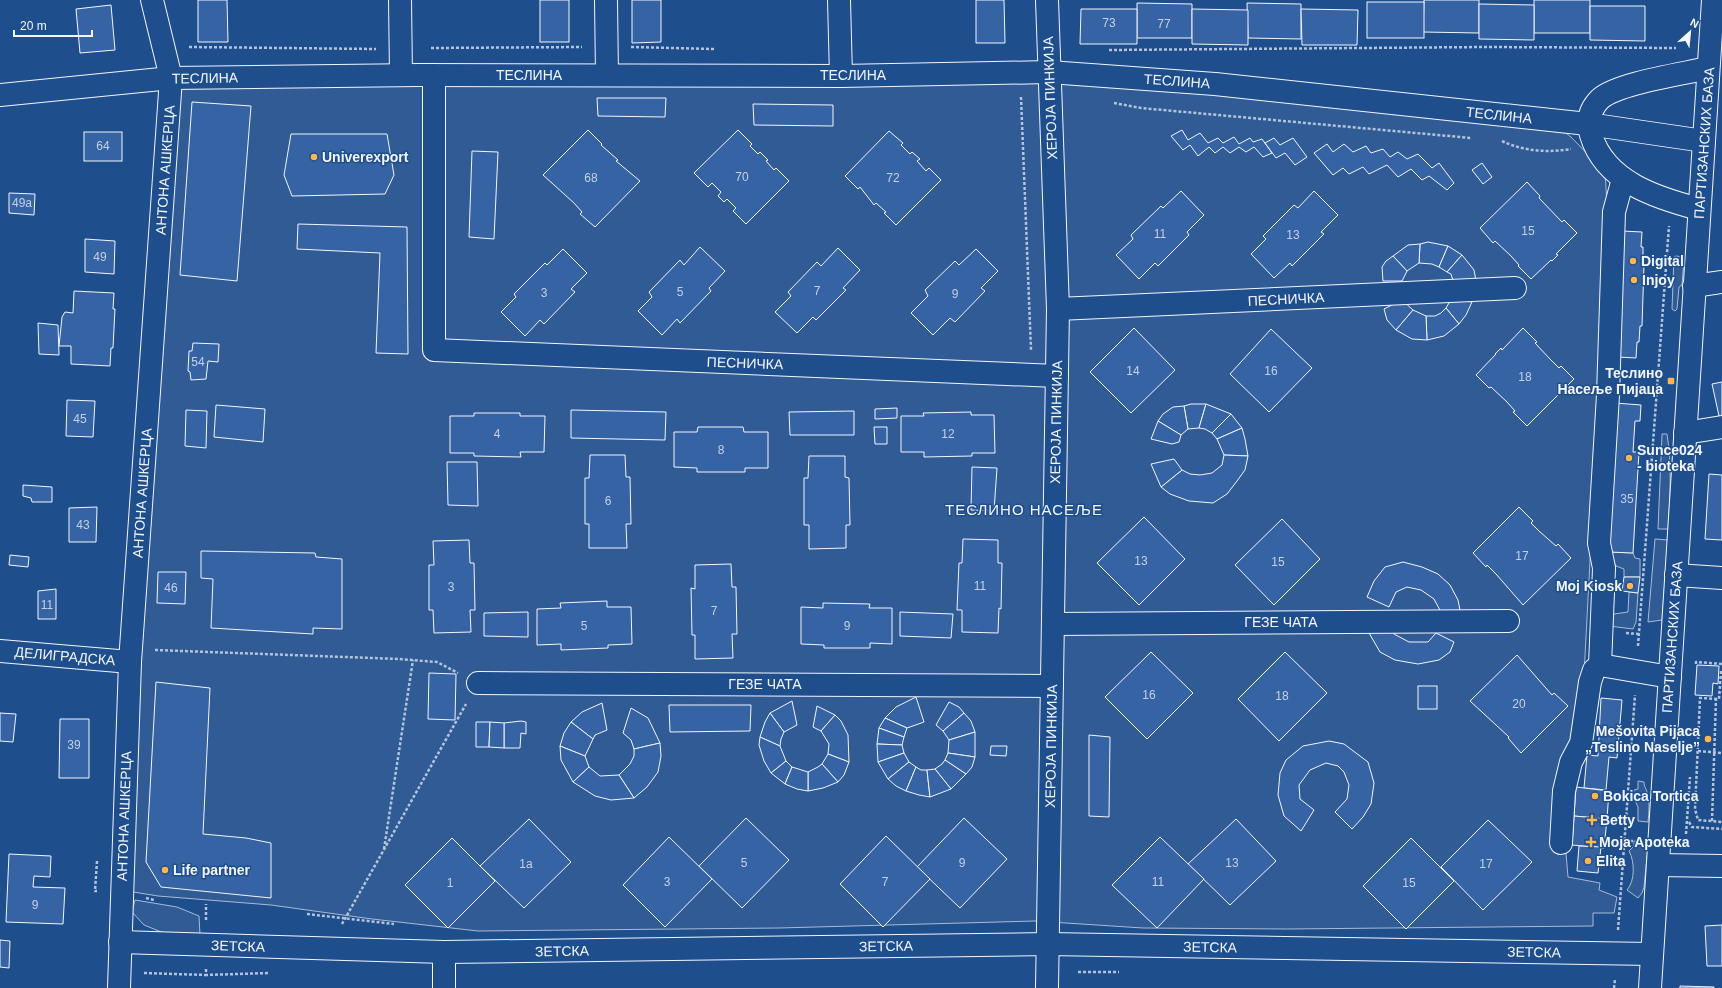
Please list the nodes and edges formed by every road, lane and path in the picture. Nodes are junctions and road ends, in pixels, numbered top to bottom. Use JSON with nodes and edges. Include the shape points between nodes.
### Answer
{"nodes":[{"id":1,"x":152,"y":0,"type":"edge"},
{"id":2,"x":400,"y":0,"type":"edge"},
{"id":3,"x":606,"y":0,"type":"edge"},
{"id":4,"x":839,"y":0,"type":"edge"},
{"id":5,"x":1047,"y":0,"type":"edge"},
{"id":6,"x":1713,"y":0,"type":"edge"},
{"id":7,"x":1708,"y":68,"type":"junction"},
{"id":8,"x":401,"y":75,"type":"junction"},
{"id":9,"x":434,"y":75,"type":"junction"},
{"id":10,"x":607,"y":75,"type":"junction"},
{"id":11,"x":841,"y":76,"type":"junction"},
{"id":12,"x":171,"y":78,"type":"junction"},
{"id":13,"x":1049,"y":83,"type":"junction"},
{"id":14,"x":0,"y":95,"type":"edge"},
{"id":15,"x":1111,"y":103,"type":"dead end"},
{"id":16,"x":1588,"y":124,"type":"junction"},
{"id":17,"x":1476,"y":139,"type":"dead end"},
{"id":18,"x":1495,"y":140,"type":"dead end"},
{"id":19,"x":1704,"y":141,"type":"junction"},
{"id":20,"x":1597,"y":149,"type":"junction"},
{"id":21,"x":1623,"y":178,"type":"junction"},
{"id":22,"x":1670,"y":201,"type":"junction"},
{"id":23,"x":1699,"y":209,"type":"junction"},
{"id":24,"x":1722,"y":282,"type":"edge"},
{"id":25,"x":1694,"y":286,"type":"junction"},
{"id":26,"x":1515,"y":288,"type":"dead end"},
{"id":27,"x":1058,"y":309,"type":"junction"},
{"id":28,"x":1031,"y":375,"type":"junction"},
{"id":29,"x":1057,"y":376,"type":"junction"},
{"id":30,"x":1722,"y":427,"type":"edge"},
{"id":31,"x":1685,"y":433,"type":"junction"},
{"id":32,"x":1676,"y":575,"type":"junction"},
{"id":33,"x":1722,"y":578,"type":"edge"},
{"id":34,"x":1508,"y":621,"type":"dead end"},
{"id":35,"x":1053,"y":624,"type":"junction"},
{"id":36,"x":0,"y":651,"type":"edge"},
{"id":37,"x":130,"y":655,"type":"junction"},
{"id":38,"x":413,"y":660,"type":"junction"},
{"id":39,"x":1722,"y":664,"type":"edge"},
{"id":40,"x":1600,"y":665,"type":"junction"},
{"id":41,"x":1696,"y":670,"type":"dead end"},
{"id":42,"x":1637,"y":671,"type":"junction"},
{"id":43,"x":1721,"y":671,"type":"edge"},
{"id":44,"x":1670,"y":677,"type":"junction"},
{"id":45,"x":478,"y":683,"type":"junction"},
{"id":46,"x":1052,"y":686,"type":"junction"},
{"id":47,"x":1716,"y":699,"type":"junction"},
{"id":48,"x":1698,"y":751,"type":"junction"},
{"id":49,"x":1714,"y":752,"type":"junction"},
{"id":50,"x":1722,"y":753,"type":"edge"},
{"id":51,"x":1690,"y":775,"type":"dead end"},
{"id":52,"x":1712,"y":821,"type":"junction"},
{"id":53,"x":1722,"y":822,"type":"edge"},
{"id":54,"x":1722,"y":829,"type":"edge"},
{"id":55,"x":1561,"y":843,"type":"dead end"},
{"id":56,"x":383,"y":851,"type":"junction"},
{"id":57,"x":1658,"y":865,"type":"junction"},
{"id":58,"x":1722,"y":866,"type":"edge"},
{"id":59,"x":120,"y":942,"type":"junction"},
{"id":60,"x":1048,"y":944,"type":"junction"},
{"id":61,"x":328,"y":949,"type":"junction"},
{"id":62,"x":444,"y":952,"type":"junction"},
{"id":63,"x":1616,"y":953,"type":"junction"},
{"id":64,"x":1652,"y":954,"type":"junction"},
{"id":65,"x":136,"y":973,"type":"dead end"},
{"id":66,"x":206,"y":975,"type":"dead end"},
{"id":67,"x":119,"y":988,"type":"edge"},
{"id":68,"x":444,"y":988,"type":"edge"},
{"id":69,"x":1047,"y":988,"type":"edge"},
{"id":70,"x":1650,"y":988,"type":"edge"}],
"edges":[{"from":1,"to":12,"type":"street","name":"АНТОНА АШКЕРЦА"},
{"from":2,"to":8,"type":"street"},
{"from":3,"to":10,"type":"street"},
{"from":4,"to":11,"type":"street"},
{"from":5,"to":13,"type":"street","name":"ХЕРОЈА ПИНКИЈА"},
{"from":6,"to":7,"type":"street","name":"ПАРТИЗАНСКИХ БАЗА"},
{"from":7,"to":16,"type":"street","via":[[1632,84],[1614,92],[1601,99],[1592,110]]},
{"from":7,"to":19,"type":"street","name":"ПАРТИЗАНСКИХ БАЗА"},
{"from":8,"to":9,"type":"street","name":"ТЕСЛИНА"},
{"from":8,"to":12,"type":"street","name":"ТЕСЛИНА"},
{"from":9,"to":10,"type":"street","name":"ТЕСЛИНА"},
{"from":9,"to":28,"type":"street","name":"ПЕСНИЧКА","via":[[434,350]]},
{"from":10,"to":11,"type":"street","name":"ТЕСЛИНА"},
{"from":11,"to":13,"type":"street","name":"ТЕСЛИНА"},
{"from":12,"to":14,"type":"street","name":"ТЕСЛИНА"},
{"from":12,"to":37,"type":"street","name":"АНТОНА АШКЕРЦА"},
{"from":13,"to":16,"type":"street","name":"ТЕСЛИНА","via":[[1215,84]]},
{"from":13,"to":27,"type":"street","name":"ХЕРОЈА ПИНКИЈА"},
{"from":13,"to":28,"type":"path","via":[[1020,92]]},
{"from":15,"to":17,"type":"path","via":[[1141,108]]},
{"from":16,"to":19,"type":"street","name":"ТЕСЛИНА"},
{"from":16,"to":20,"type":"street"},
{"from":18,"to":20,"type":"path","via":[[1516,148],[1554,152],[1575,148]]},
{"from":19,"to":23,"type":"street","name":"ПАРТИЗАНСКИХ БАЗА"},
{"from":20,"to":21,"type":"street","via":[[1606,165]]},
{"from":21,"to":22,"type":"street","via":[[1645,191]]},
{"from":21,"to":40,"type":"street","via":[[1614,212],[1608,395],[1599,543],[1604,568]]},
{"from":22,"to":23,"type":"street"},
{"from":22,"to":42,"type":"path"},
{"from":23,"to":25,"type":"street","name":"ПАРТИЗАНСКИХ БАЗА"},
{"from":24,"to":25,"type":"street"},
{"from":25,"to":31,"type":"street","name":"ПАРТИЗАНСКИХ БАЗА"},
{"from":26,"to":27,"type":"street","name":"ПЕСНИЧКА"},
{"from":27,"to":29,"type":"street","name":"ХЕРОЈА ПИНКИЈА"},
{"from":28,"to":29,"type":"street","name":"ПЕСНИЧКА"},
{"from":29,"to":35,"type":"street","name":"ХЕРОЈА ПИНКИЈА"},
{"from":30,"to":31,"type":"street"},
{"from":31,"to":32,"type":"street","name":"ПАРТИЗАНСКИХ БАЗА"},
{"from":32,"to":33,"type":"street"},
{"from":32,"to":44,"type":"street","name":"ПАРТИЗАНСКИХ БАЗА"},
{"from":34,"to":35,"type":"street","name":"ГЕЗЕ ЧАТА"},
{"from":35,"to":46,"type":"street","name":"ХЕРОЈА ПИНКИЈА"},
{"from":36,"to":37,"type":"street","name":"ДЕЛИГРАДСКА"},
{"from":37,"to":38,"type":"path"},
{"from":37,"to":59,"type":"street","name":"АНТОНА АШКЕРЦА"},
{"from":38,"to":45,"type":"path","via":[[437,662]]},
{"from":38,"to":56,"type":"path"},
{"from":39,"to":41,"type":"path","via":[[1696,662]]},
{"from":40,"to":42,"type":"street"},
{"from":40,"to":55,"type":"street","via":[[1594,670],[1590,682],[1581,743],[1571,762],[1564,791]]},
{"from":42,"to":44,"type":"street"},
{"from":42,"to":63,"type":"path"},
{"from":43,"to":47,"type":"path","via":[[1719,699]]},
{"from":44,"to":57,"type":"street","name":"ПАРТИЗАНСКИХ БАЗА"},
{"from":45,"to":46,"type":"street","name":"ГЕЗЕ ЧАТА"},
{"from":45,"to":56,"type":"path"},
{"from":46,"to":60,"type":"street","name":"ХЕРОЈА ПИНКИЈА"},
{"from":47,"to":48,"type":"path","via":[[1700,698]]},
{"from":47,"to":49,"type":"path"},
{"from":48,"to":49,"type":"path"},
{"from":48,"to":52,"type":"path","via":[[1695,809],[1698,820]]},
{"from":49,"to":50,"type":"path"},
{"from":49,"to":52,"type":"path"},
{"from":51,"to":54,"type":"path","via":[[1688,821],[1692,828]]},
{"from":52,"to":53,"type":"path"},
{"from":56,"to":61,"type":"path"},
{"from":57,"to":58,"type":"street"},
{"from":57,"to":64,"type":"street","name":"ПАРТИЗАНСКИХ БАЗА"},
{"from":59,"to":61,"type":"street","name":"ЗЕТСКА"},
{"from":59,"to":67,"type":"street","name":"АНТОНА АШКЕРЦА"},
{"from":60,"to":62,"type":"street","name":"ЗЕТСКА"},
{"from":60,"to":63,"type":"street","name":"ЗЕТСКА"},
{"from":60,"to":69,"type":"street","name":"ХЕРОЈА ПИНКИЈА"},
{"from":61,"to":62,"type":"street","name":"ЗЕТСКА"},
{"from":62,"to":68,"type":"street"},
{"from":63,"to":64,"type":"street","name":"ЗЕТСКА"},
{"from":64,"to":70,"type":"street","name":"ПАРТИЗАНСКИХ БАЗА"},
{"from":65,"to":66,"type":"path"}]}
